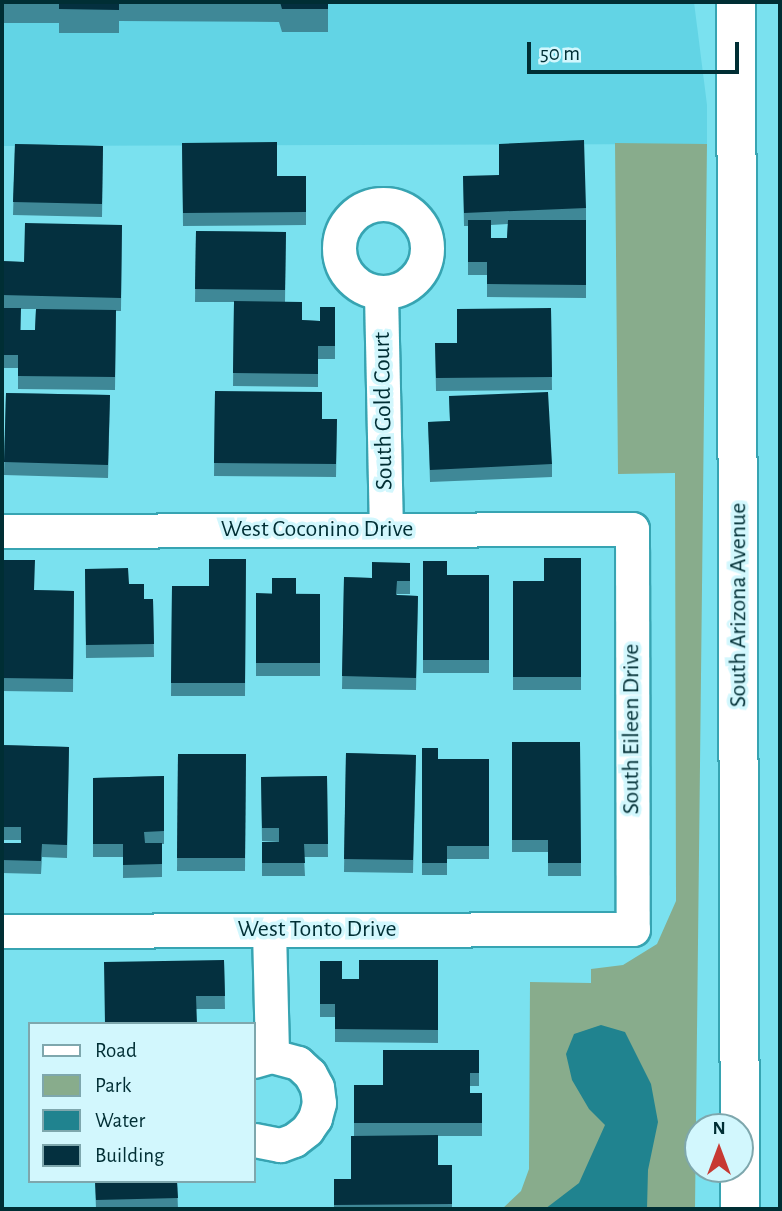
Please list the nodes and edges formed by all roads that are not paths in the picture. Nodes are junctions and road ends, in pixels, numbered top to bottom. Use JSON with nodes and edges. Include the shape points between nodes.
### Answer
{"nodes":[{"id":1,"x":736,"y":2,"type":"edge"},
{"id":2,"x":381,"y":293,"type":"dead end"},
{"id":3,"x":632,"y":528,"type":"joint"},
{"id":4,"x":386,"y":529,"type":"junction"},
{"id":5,"x":2,"y":531,"type":"edge"},
{"id":6,"x":633,"y":929,"type":"joint"},
{"id":7,"x":269,"y":930,"type":"junction"},
{"id":8,"x":2,"y":931,"type":"edge"},
{"id":9,"x":263,"y":1058,"type":"edge"},
{"id":10,"x":256,"y":1141,"type":"edge"},
{"id":11,"x":740,"y":1209,"type":"edge"}],
"edges":[{"from":1,"to":11,"type":"main road","name":"South Arizona Avenue"},
{"from":2,"to":4,"type":"street","name":"South Gold Court"},
{"from":3,"to":4,"type":"street","name":"West Coconino Drive"},
{"from":3,"to":6,"type":"street","name":"South Eileen Drive"},
{"from":4,"to":5,"type":"street","name":"West Coconino Drive"},
{"from":6,"to":7,"type":"street","name":"West Tonto Drive"},
{"from":7,"to":8,"type":"street","name":"West Tonto Drive"},
{"from":7,"to":9,"type":"street"},
{"from":9,"to":10,"type":"street","via":[[298,1063],[317,1087],[319,1103],[307,1130],[294,1140],[280,1144]]}]}
